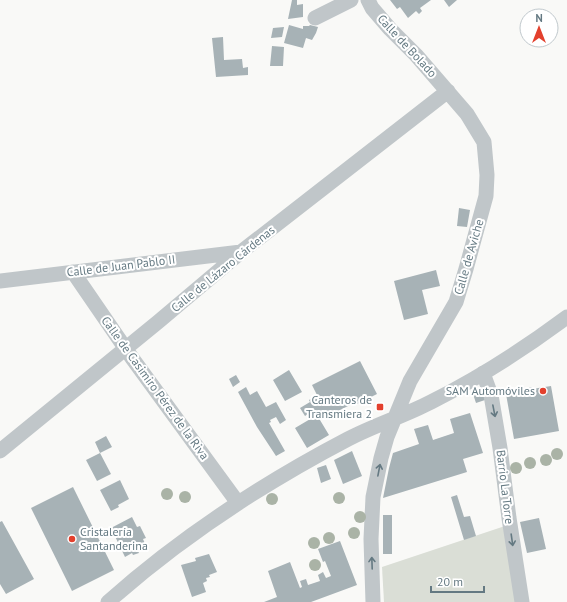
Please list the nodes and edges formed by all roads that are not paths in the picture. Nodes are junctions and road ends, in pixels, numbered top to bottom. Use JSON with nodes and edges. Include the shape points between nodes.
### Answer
{"nodes":[{"id":1,"x":351,"y":0,"type":"edge"},
{"id":2,"x":368,"y":0,"type":"edge"},
{"id":3,"x":315,"y":18,"type":"dead end"},
{"id":4,"x":448,"y":91,"type":"junction"},
{"id":5,"x":241,"y":252,"type":"junction"},
{"id":6,"x":73,"y":272,"type":"junction"},
{"id":7,"x":0,"y":281,"type":"edge"},
{"id":8,"x":567,"y":317,"type":"edge"},
{"id":9,"x":125,"y":348,"type":"junction"},
{"id":10,"x":483,"y":373,"type":"junction"},
{"id":11,"x":393,"y":420,"type":"junction"},
{"id":12,"x":0,"y":451,"type":"edge"},
{"id":13,"x":238,"y":503,"type":"junction"},
{"id":14,"x":108,"y":602,"type":"edge"},
{"id":15,"x":373,"y":602,"type":"edge"},
{"id":16,"x":522,"y":602,"type":"edge"}],
"edges":[{"from":1,"to":3,"type":"street"},
{"from":2,"to":4,"type":"street","name":"Calle de Bolado","via":[[390,29]]},
{"from":4,"to":5,"type":"street","name":"Calle de Lázaro Cárdenas"},
{"from":4,"to":11,"type":"street","name":"Calle de Aviche","via":[[467,114],[484,142],[486,196],[456,302],[410,381]]},
{"from":5,"to":6,"type":"street","name":"Calle de Juan Pablo II"},
{"from":5,"to":9,"type":"street","name":"Calle de Lázaro Cárdenas"},
{"from":6,"to":7,"type":"street","name":"Calle de Juan Pablo II"},
{"from":6,"to":9,"type":"street","name":"Calle de Casimiro Pérez de la Riva"},
{"from":8,"to":10,"type":"street"},
{"from":9,"to":12,"type":"street","name":"Calle de Lázaro Cárdenas"},
{"from":9,"to":13,"type":"street","name":"Calle de Casimiro Pérez de la Riva"},
{"from":10,"to":11,"type":"street","via":[[431,403]]},
{"from":10,"to":16,"type":"street","name":"Barrio La Torre","one_way":true,"via":[[491,395]]},
{"from":11,"to":13,"type":"street","via":[[343,442]]},
{"from":15,"to":11,"type":"street","name":"Calle de Aviche","one_way":true,"via":[[373,497],[381,458]]},
{"from":13,"to":14,"type":"street","via":[[192,534]]}]}
